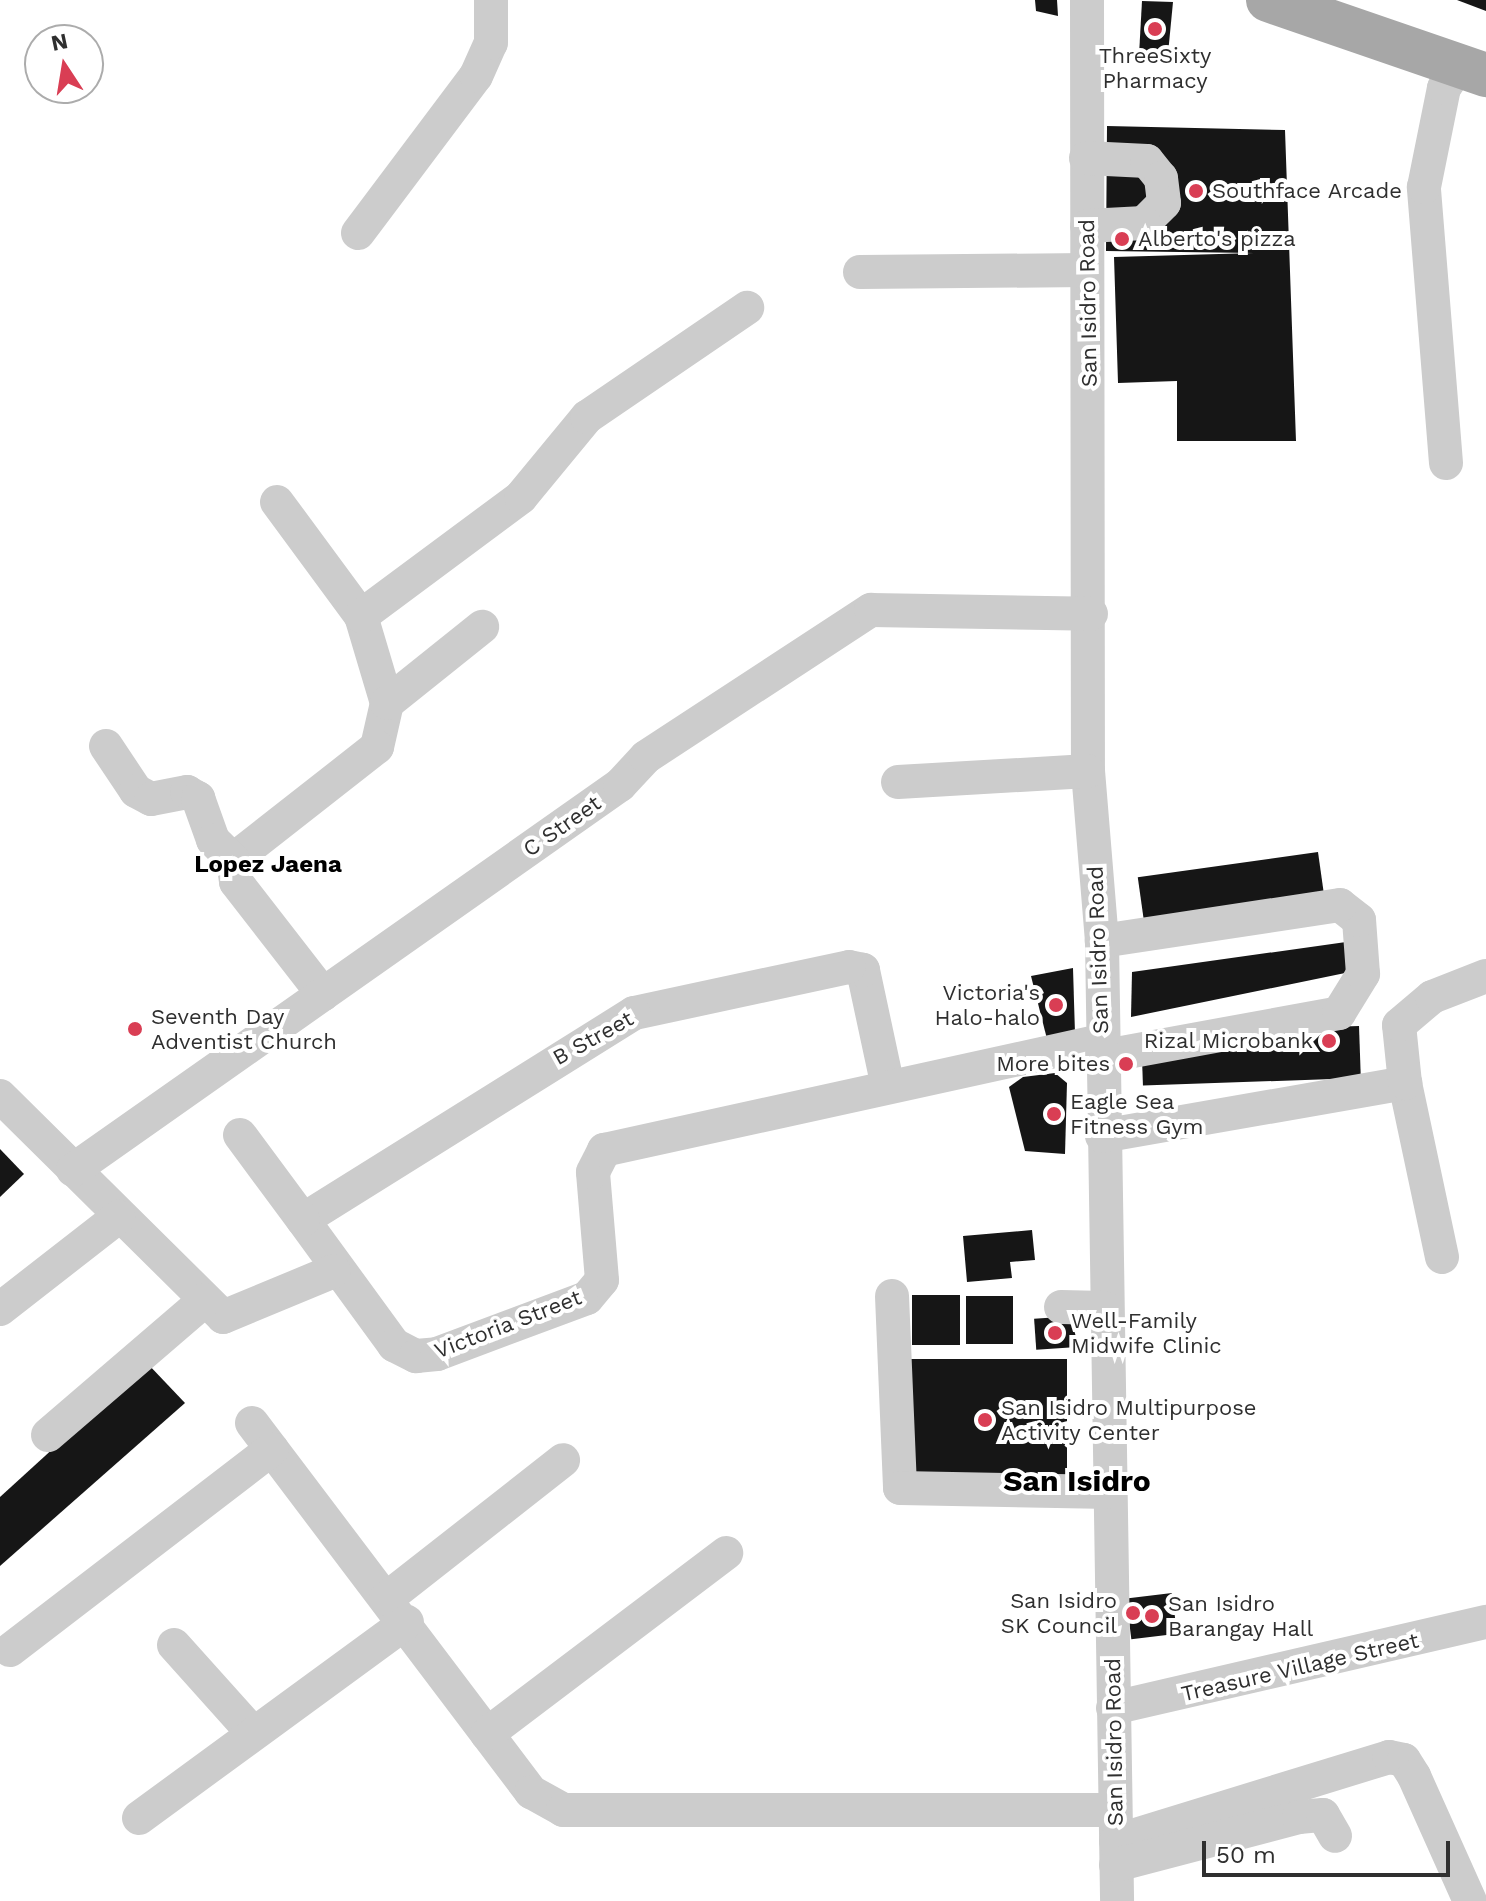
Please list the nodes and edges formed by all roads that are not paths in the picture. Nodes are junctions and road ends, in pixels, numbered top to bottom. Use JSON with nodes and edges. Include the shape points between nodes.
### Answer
{"nodes":[{"id":1,"x":491,"y":0,"type":"edge"},
{"id":2,"x":1087,"y":0,"type":"edge"},
{"id":3,"x":1268,"y":0,"type":"edge"},
{"id":4,"x":1472,"y":70,"type":"edge"},
{"id":5,"x":1086,"y":158,"type":"junction"},
{"id":6,"x":1087,"y":226,"type":"junction"},
{"id":7,"x":358,"y":233,"type":"dead end"},
{"id":8,"x":1087,"y":270,"type":"junction"},
{"id":9,"x":860,"y":272,"type":"dead end"},
{"id":10,"x":747,"y":308,"type":"dead end"},
{"id":11,"x":1446,"y":463,"type":"dead end"},
{"id":12,"x":277,"y":502,"type":"dead end"},
{"id":13,"x":1091,"y":614,"type":"junction"},
{"id":14,"x":361,"y":616,"type":"junction"},
{"id":15,"x":482,"y":627,"type":"dead end"},
{"id":16,"x":387,"y":703,"type":"junction"},
{"id":17,"x":106,"y":746,"type":"dead end"},
{"id":18,"x":1088,"y":771,"type":"junction"},
{"id":19,"x":898,"y":782,"type":"dead end"},
{"id":20,"x":233,"y":860,"type":"junction"},
{"id":21,"x":1102,"y":941,"type":"junction"},
{"id":22,"x":1486,"y":976,"type":"edge"},
{"id":23,"x":323,"y":994,"type":"junction"},
{"id":24,"x":1100,"y":1049,"type":"junction"},
{"id":25,"x":1405,"y":1083,"type":"junction"},
{"id":26,"x":888,"y":1087,"type":"junction"},
{"id":27,"x":0,"y":1096,"type":"edge"},
{"id":28,"x":240,"y":1135,"type":"dead end"},
{"id":29,"x":1102,"y":1136,"type":"junction"},
{"id":30,"x":73,"y":1170,"type":"junction"},
{"id":31,"x":118,"y":1217,"type":"junction"},
{"id":32,"x":303,"y":1220,"type":"junction"},
{"id":33,"x":1442,"y":1257,"type":"dead end"},
{"id":34,"x":334,"y":1271,"type":"junction"},
{"id":35,"x":892,"y":1296,"type":"dead end"},
{"id":36,"x":205,"y":1300,"type":"junction"},
{"id":37,"x":1061,"y":1307,"type":"dead end"},
{"id":38,"x":1105,"y":1308,"type":"junction"},
{"id":39,"x":0,"y":1309,"type":"edge"},
{"id":40,"x":48,"y":1435,"type":"dead end"},
{"id":41,"x":563,"y":1460,"type":"dead end"},
{"id":42,"x":1110,"y":1492,"type":"junction"},
{"id":43,"x":726,"y":1553,"type":"dead end"},
{"id":44,"x":396,"y":1611,"type":"junction"},
{"id":45,"x":1486,"y":1622,"type":"edge"},
{"id":46,"x":174,"y":1645,"type":"dead end"},
{"id":47,"x":10,"y":1650,"type":"dead end"},
{"id":48,"x":1113,"y":1708,"type":"junction"},
{"id":49,"x":252,"y":1732,"type":"junction"},
{"id":50,"x":487,"y":1734,"type":"junction"},
{"id":51,"x":139,"y":1818,"type":"dead end"},
{"id":52,"x":1335,"y":1836,"type":"dead end"},
{"id":53,"x":1115,"y":1839,"type":"junction"},
{"id":54,"x":1117,"y":1901,"type":"edge"},
{"id":55,"x":1470,"y":1901,"type":"edge"}],
"edges":[{"from":1,"to":7,"type":"street","via":[[491,43],[476,76]]},
{"from":2,"to":5,"type":"street","name":"San Isidro Road"},
{"from":3,"to":4,"type":"main road"},
{"from":4,"to":11,"type":"street","via":[[1444,88],[1424,187]]},
{"from":5,"to":6,"type":"street","name":"San Isidro Road"},
{"from":5,"to":6,"type":"street","via":[[1147,161],[1164,195],[1157,217],[1144,223]]},
{"from":6,"to":8,"type":"street","name":"San Isidro Road"},
{"from":8,"to":9,"type":"street"},
{"from":8,"to":13,"type":"street","name":"San Isidro Road"},
{"from":10,"to":14,"type":"street","via":[[587,417],[521,497]]},
{"from":12,"to":14,"type":"street"},
{"from":13,"to":18,"type":"street","name":"San Isidro Road"},
{"from":13,"to":23,"type":"street","name":"C Street","via":[[871,610],[646,757],[620,785]]},
{"from":14,"to":16,"type":"street"},
{"from":15,"to":16,"type":"street"},
{"from":16,"to":20,"type":"street","via":[[377,747]]},
{"from":17,"to":20,"type":"street","via":[[136,791],[151,799],[187,792],[198,798],[213,840]]},
{"from":18,"to":19,"type":"street"},
{"from":18,"to":21,"type":"street","name":"San Isidro Road"},
{"from":20,"to":23,"type":"street","via":[[236,882]]},
{"from":21,"to":24,"type":"street","name":"San Isidro Road"},
{"from":21,"to":24,"type":"street","name":"Victoria Street","via":[[1340,905],[1359,920],[1363,974],[1339,1013]]},
{"from":22,"to":25,"type":"street","via":[[1432,997],[1399,1025]]},
{"from":23,"to":30,"type":"street","name":"C Street"},
{"from":24,"to":26,"type":"street","name":"Victoria Street"},
{"from":24,"to":29,"type":"street","name":"San Isidro Road"},
{"from":25,"to":29,"type":"street"},
{"from":25,"to":33,"type":"street"},
{"from":26,"to":32,"type":"street","name":"B Street","via":[[863,970],[849,967],[634,1013]]},
{"from":26,"to":34,"type":"street","name":"Victoria Street","via":[[604,1150],[593,1172],[602,1280],[587,1298],[437,1354],[416,1356],[394,1345]]},
{"from":27,"to":30,"type":"street"},
{"from":28,"to":32,"type":"street"},
{"from":29,"to":38,"type":"street","name":"San Isidro Road"},
{"from":30,"to":31,"type":"street"},
{"from":31,"to":36,"type":"street"},
{"from":31,"to":39,"type":"street"},
{"from":32,"to":34,"type":"street"},
{"from":34,"to":36,"type":"street","via":[[244,1314],[223,1317]]},
{"from":35,"to":42,"type":"street","via":[[900,1488]]},
{"from":36,"to":40,"type":"street"},
{"from":37,"to":38,"type":"street"},
{"from":38,"to":42,"type":"street","name":"San Isidro Road"},
{"from":41,"to":44,"type":"street"},
{"from":42,"to":48,"type":"street","name":"San Isidro Road"},
{"from":43,"to":50,"type":"street"},
{"from":44,"to":47,"type":"street","via":[[262,1436]]},
{"from":44,"to":49,"type":"street"},
{"from":44,"to":50,"type":"street"},
{"from":45,"to":48,"type":"street","name":"Treasure Village Street"},
{"from":46,"to":49,"type":"street"},
{"from":48,"to":53,"type":"street","name":"San Isidro Road"},
{"from":49,"to":51,"type":"street"},
{"from":50,"to":53,"type":"street","via":[[531,1792],[563,1810]]},
{"from":52,"to":53,"type":"street","via":[[1323,1815]]},
{"from":53,"to":54,"type":"street","name":"San Isidro Road"},
{"from":53,"to":55,"type":"street","via":[[1389,1757],[1404,1760],[1414,1776]]}]}
